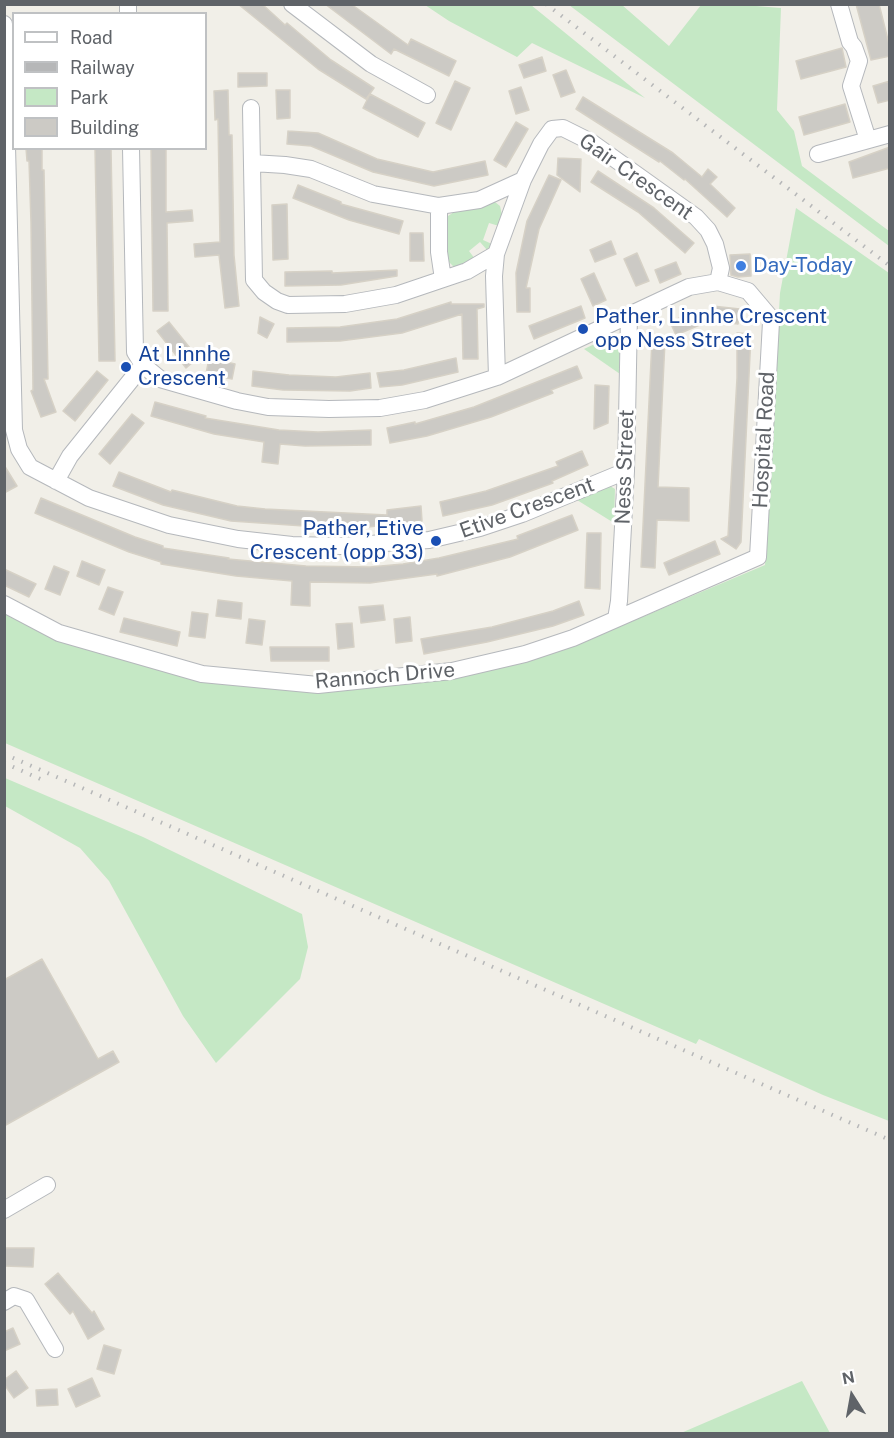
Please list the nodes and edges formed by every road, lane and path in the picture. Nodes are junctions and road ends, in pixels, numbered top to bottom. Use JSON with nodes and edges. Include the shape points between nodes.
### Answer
{"nodes":[{"id":1,"x":292,"y":4,"type":"edge"},
{"id":2,"x":839,"y":4,"type":"edge"},
{"id":3,"x":4,"y":24,"type":"edge"},
{"id":4,"x":427,"y":95,"type":"dead end"},
{"id":5,"x":251,"y":108,"type":"dead end"},
{"id":6,"x":890,"y":134,"type":"edge"},
{"id":7,"x":868,"y":140,"type":"junction"},
{"id":8,"x":131,"y":150,"type":"edge"},
{"id":9,"x":818,"y":154,"type":"dead end"},
{"id":10,"x":252,"y":163,"type":"junction"},
{"id":11,"x":523,"y":180,"type":"junction"},
{"id":12,"x":439,"y":206,"type":"junction"},
{"id":13,"x":496,"y":254,"type":"junction"},
{"id":14,"x":443,"y":279,"type":"junction"},
{"id":15,"x":718,"y":282,"type":"junction"},
{"id":16,"x":629,"y":315,"type":"junction"},
{"id":17,"x":143,"y":365,"type":"junction"},
{"id":18,"x":497,"y":377,"type":"junction"},
{"id":19,"x":626,"y":471,"type":"junction"},
{"id":20,"x":56,"y":481,"type":"junction"},
{"id":21,"x":758,"y":557,"type":"joint"},
{"id":22,"x":4,"y":604,"type":"edge"},
{"id":23,"x":616,"y":619,"type":"junction"},
{"id":24,"x":47,"y":1185,"type":"dead end"},
{"id":25,"x":4,"y":1210,"type":"edge"},
{"id":26,"x":4,"y":1302,"type":"edge"},
{"id":27,"x":55,"y":1349,"type":"dead end"}],
"edges":[{"from":1,"to":4,"type":"street","via":[[371,64]]},
{"from":2,"to":7,"type":"street","via":[[859,61],[851,86]]},
{"from":3,"to":20,"type":"street","name":"Etive Crescent","via":[[14,430],[30,467]]},
{"from":5,"to":10,"type":"street"},
{"from":6,"to":7,"type":"street"},
{"from":7,"to":9,"type":"street"},
{"from":8,"to":17,"type":"street","via":[[135,352]]},
{"from":10,"to":12,"type":"street","via":[[311,170],[373,194]]},
{"from":10,"to":14,"type":"street","via":[[254,280],[277,301],[288,305],[345,304],[396,295]]},
{"from":11,"to":12,"type":"street","via":[[478,200]]},
{"from":11,"to":13,"type":"street","name":"Gair Crescent"},
{"from":11,"to":15,"type":"street","name":"Gair Crescent","via":[[552,129],[562,128],[591,142],[696,217],[708,230],[720,268]]},
{"from":12,"to":14,"type":"street"},
{"from":13,"to":14,"type":"street","via":[[467,271]]},
{"from":13,"to":18,"type":"street","name":"Gair Crescent"},
{"from":15,"to":16,"type":"street","via":[[689,287]]},
{"from":15,"to":21,"type":"street","name":"Hospital Road","via":[[748,291],[770,317]]},
{"from":16,"to":18,"type":"street"},
{"from":16,"to":19,"type":"street","name":"Ness Street"},
{"from":17,"to":18,"type":"street","via":[[160,379],[237,401],[328,410],[380,408],[425,400]]},
{"from":17,"to":20,"type":"street","via":[[70,456]]},
{"from":19,"to":20,"type":"street","name":"Etive Crescent","via":[[480,528],[429,540],[340,546],[292,545],[204,534],[100,502]]},
{"from":19,"to":23,"type":"street","name":"Ness Street"},
{"from":21,"to":23,"type":"street","name":"Rannoch Drive"},
{"from":22,"to":23,"type":"street","name":"Rannoch Drive","via":[[59,633],[202,674],[318,685],[478,666],[573,638]]},
{"from":24,"to":25,"type":"street"},
{"from":26,"to":27,"type":"street","via":[[15,1296],[26,1300]]}]}
